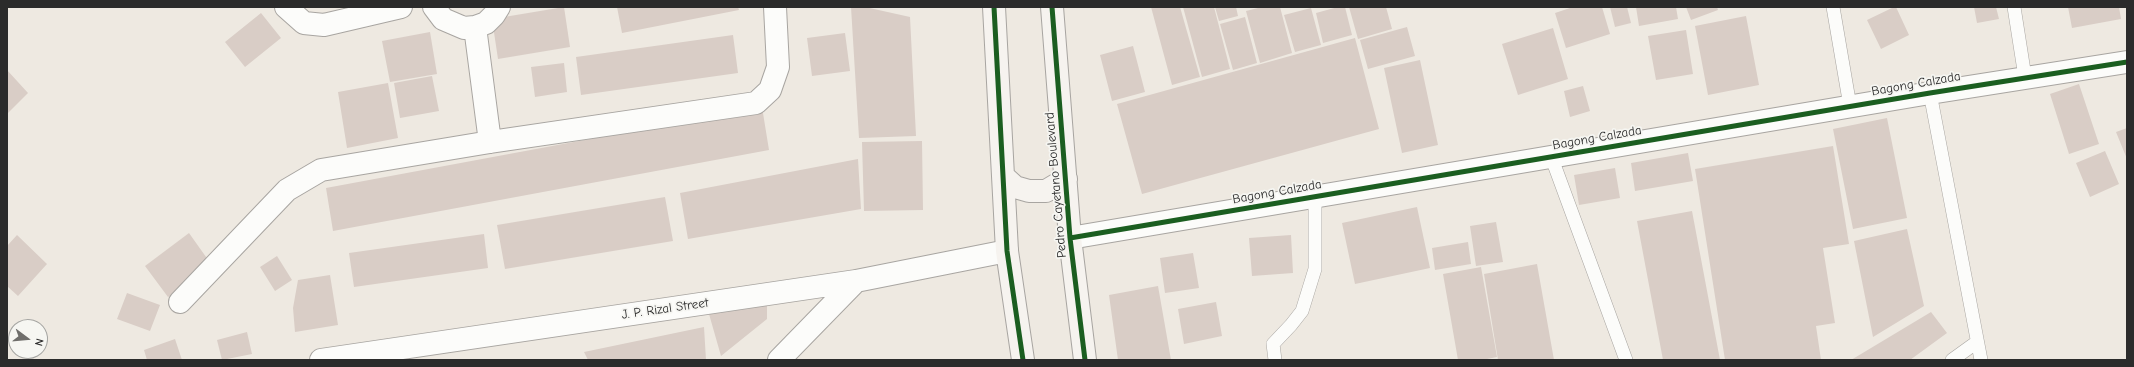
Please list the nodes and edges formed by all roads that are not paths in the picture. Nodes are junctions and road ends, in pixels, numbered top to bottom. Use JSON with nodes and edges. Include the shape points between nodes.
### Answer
{"nodes":[{"id":1,"x":286,"y":7,"type":"edge"},
{"id":2,"x":401,"y":7,"type":"edge"},
{"id":3,"x":434,"y":7,"type":"edge"},
{"id":4,"x":499,"y":7,"type":"edge"},
{"id":5,"x":775,"y":7,"type":"edge"},
{"id":6,"x":994,"y":7,"type":"edge"},
{"id":7,"x":1052,"y":7,"type":"edge"},
{"id":8,"x":1833,"y":7,"type":"edge"},
{"id":9,"x":2014,"y":7,"type":"edge"},
{"id":10,"x":475,"y":27,"type":"junction"},
{"id":11,"x":2127,"y":62,"type":"edge"},
{"id":12,"x":2024,"y":77,"type":"junction"},
{"id":13,"x":1930,"y":93,"type":"junction"},
{"id":14,"x":1850,"y":106,"type":"junction"},
{"id":15,"x":490,"y":142,"type":"junction"},
{"id":16,"x":1552,"y":156,"type":"junction"},
{"id":17,"x":1004,"y":177,"type":"junction"},
{"id":18,"x":1066,"y":179,"type":"junction"},
{"id":19,"x":1315,"y":196,"type":"junction"},
{"id":20,"x":1070,"y":238,"type":"junction"},
{"id":21,"x":1007,"y":251,"type":"junction"},
{"id":22,"x":856,"y":281,"type":"junction"},
{"id":23,"x":180,"y":302,"type":"dead end"},
{"id":24,"x":1977,"y":342,"type":"junction"},
{"id":25,"x":321,"y":360,"type":"edge"},
{"id":26,"x":779,"y":360,"type":"edge"},
{"id":27,"x":1023,"y":360,"type":"edge"},
{"id":28,"x":1086,"y":360,"type":"edge"},
{"id":29,"x":1275,"y":360,"type":"edge"},
{"id":30,"x":1626,"y":360,"type":"edge"},
{"id":31,"x":1952,"y":360,"type":"edge"},
{"id":32,"x":1981,"y":360,"type":"edge"}],
"edges":[{"from":1,"to":2,"type":"street","via":[[304,23],[324,25]]},
{"from":3,"to":10,"type":"street","via":[[443,19],[452,25]]},
{"from":4,"to":10,"type":"street","via":[[486,22]]},
{"from":5,"to":15,"type":"street","via":[[778,67],[770,90],[756,103]]},
{"from":6,"to":17,"type":"main road"},
{"from":7,"to":18,"type":"main road","name":"Pedro Cayetano Boulevard"},
{"from":8,"to":14,"type":"lane"},
{"from":9,"to":12,"type":"lane"},
{"from":10,"to":15,"type":"street"},
{"from":11,"to":12,"type":"street","name":"Bagong Calzada"},
{"from":12,"to":13,"type":"street","name":"Bagong Calzada"},
{"from":13,"to":14,"type":"street","name":"Bagong Calzada"},
{"from":13,"to":24,"type":"lane"},
{"from":14,"to":16,"type":"street","name":"Bagong Calzada"},
{"from":15,"to":23,"type":"street","via":[[321,170],[287,190]]},
{"from":16,"to":19,"type":"street","name":"Bagong Calzada"},
{"from":16,"to":30,"type":"lane"},
{"from":17,"to":18,"type":"main road","via":[[1015,187],[1029,191],[1046,191]]},
{"from":17,"to":21,"type":"main road"},
{"from":18,"to":20,"type":"main road","name":"Pedro Cayetano Boulevard"},
{"from":19,"to":20,"type":"street","name":"Bagong Calzada"},
{"from":19,"to":29,"type":"lane","via":[[1315,269],[1302,311],[1272,344]]},
{"from":20,"to":28,"type":"main road","name":"Pedro Cayetano Boulevard"},
{"from":21,"to":22,"type":"street","name":"J. P. Rizal Street"},
{"from":21,"to":27,"type":"main road"},
{"from":22,"to":25,"type":"street","name":"J. P. Rizal Street"},
{"from":22,"to":26,"type":"street"},
{"from":24,"to":31,"type":"lane"},
{"from":24,"to":32,"type":"lane"}]}
